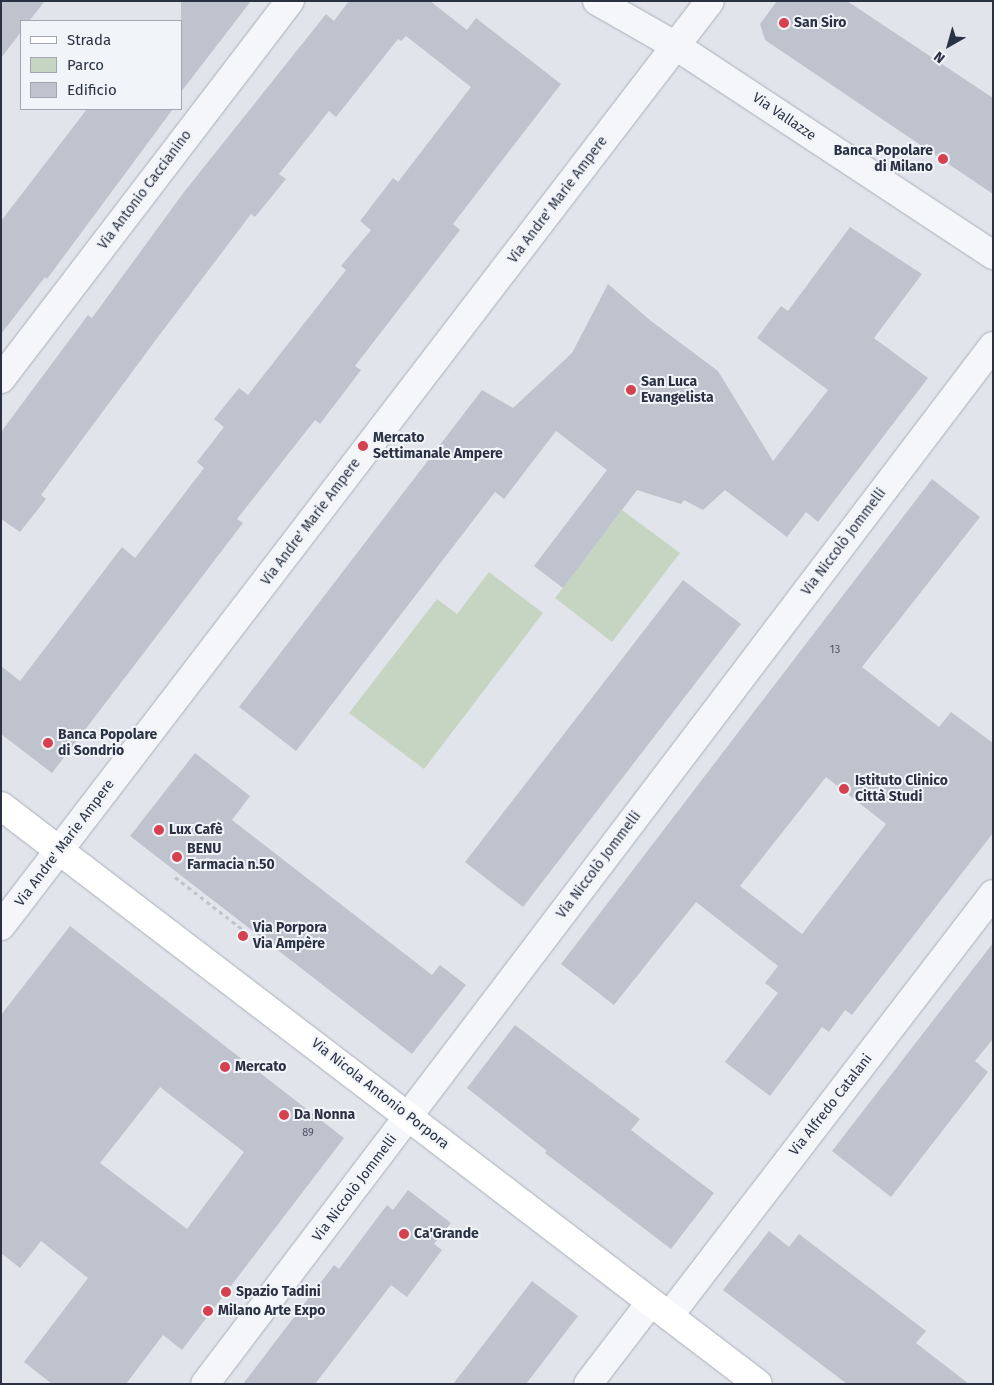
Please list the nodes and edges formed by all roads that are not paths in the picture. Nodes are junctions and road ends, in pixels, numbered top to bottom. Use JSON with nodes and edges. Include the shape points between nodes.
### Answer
{"nodes":[{"id":1,"x":290,"y":1,"type":"edge"},
{"id":2,"x":597,"y":1,"type":"edge"},
{"id":3,"x":710,"y":1,"type":"edge"},
{"id":4,"x":676,"y":46,"type":"junction"},
{"id":5,"x":993,"y":255,"type":"edge"},
{"id":6,"x":993,"y":346,"type":"edge"},
{"id":7,"x":1,"y":379,"type":"edge"},
{"id":8,"x":1,"y":806,"type":"edge"},
{"id":9,"x":60,"y":850,"type":"junction"},
{"id":10,"x":993,"y":894,"type":"edge"},
{"id":11,"x":1,"y":926,"type":"edge"},
{"id":12,"x":408,"y":1116,"type":"junction"},
{"id":13,"x":660,"y":1309,"type":"junction"},
{"id":14,"x":205,"y":1384,"type":"edge"},
{"id":15,"x":588,"y":1384,"type":"edge"},
{"id":16,"x":758,"y":1384,"type":"edge"}],
"edges":[{"from":1,"to":7,"type":"street","name":"Via Antonio Caccianino"},
{"from":2,"to":4,"type":"street","name":"Via Vallazze"},
{"from":3,"to":4,"type":"street","name":"Via Andre' Marie Ampere"},
{"from":4,"to":5,"type":"street","name":"Via Vallazze"},
{"from":4,"to":9,"type":"street","name":"Via Andre' Marie Ampere"},
{"from":6,"to":12,"type":"street","name":"Via Niccolò Jommelli"},
{"from":8,"to":9,"type":"main road","name":"Via Nicola Antonio Porpora"},
{"from":9,"to":11,"type":"street","name":"Via Andre' Marie Ampere"},
{"from":9,"to":12,"type":"main road","name":"Via Nicola Antonio Porpora"},
{"from":10,"to":13,"type":"street","name":"Via Alfredo Catalani"},
{"from":12,"to":13,"type":"main road","name":"Via Nicola Antonio Porpora"},
{"from":12,"to":14,"type":"street","name":"Via Niccolò Jommelli"},
{"from":13,"to":15,"type":"street","name":"Via Alfredo Catalani"},
{"from":13,"to":16,"type":"main road","name":"Via Nicola Antonio Porpora"}]}
